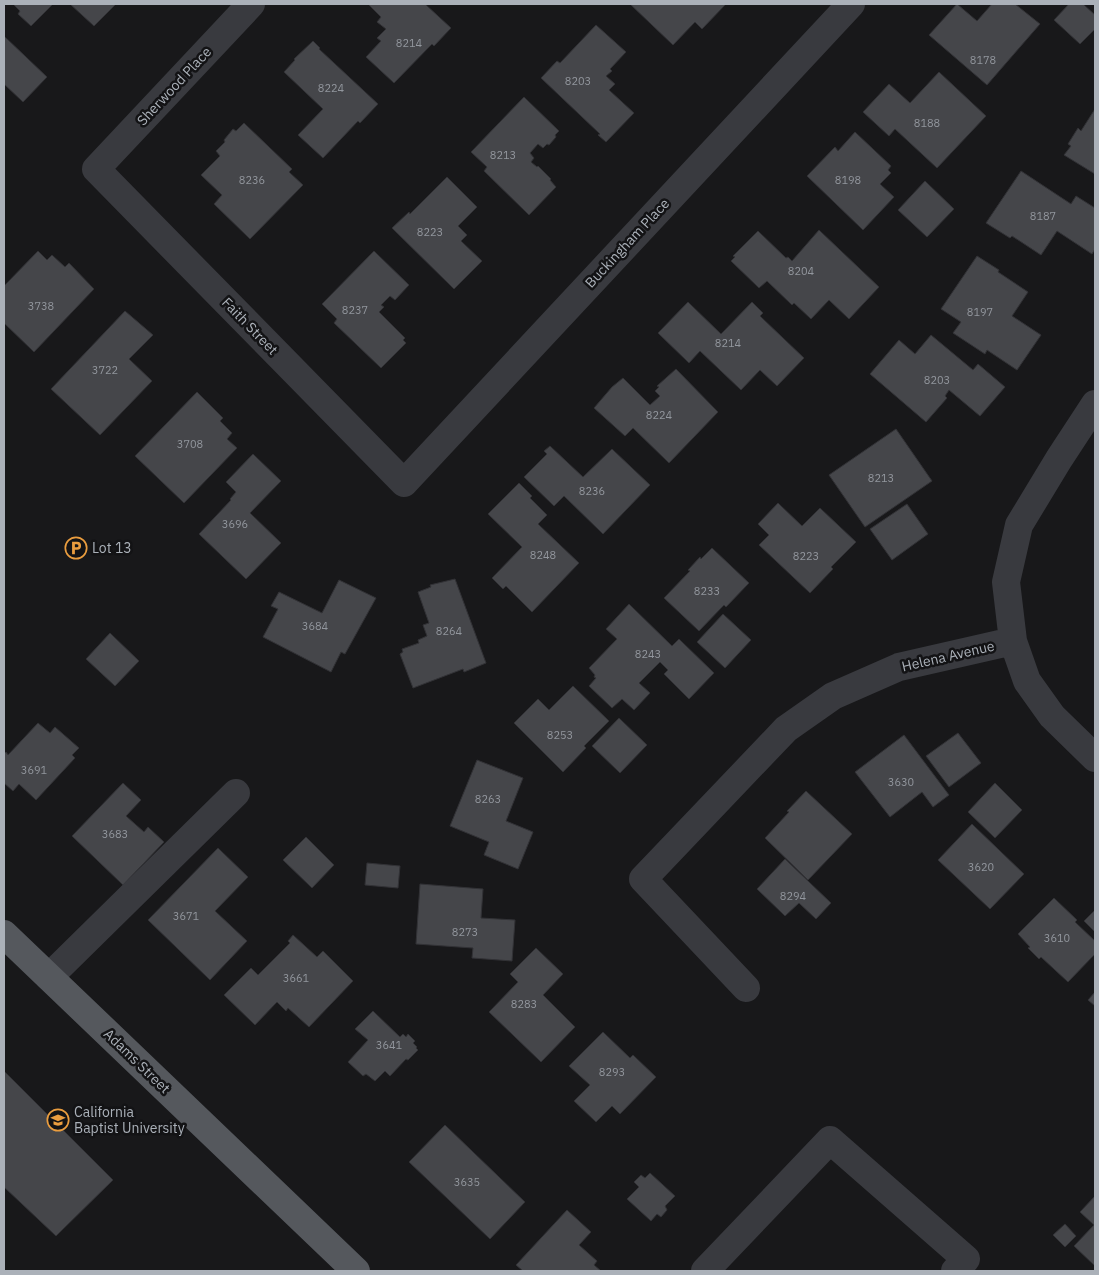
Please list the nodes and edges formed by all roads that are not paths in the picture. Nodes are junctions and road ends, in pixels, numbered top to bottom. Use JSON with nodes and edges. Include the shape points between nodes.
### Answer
{"nodes":[{"id":1,"x":251,"y":4,"type":"edge"},
{"id":2,"x":851,"y":4,"type":"edge"},
{"id":3,"x":96,"y":169,"type":"joint"},
{"id":4,"x":1095,"y":404,"type":"edge"},
{"id":5,"x":404,"y":483,"type":"joint"},
{"id":6,"x":1013,"y":641,"type":"junction"},
{"id":7,"x":1095,"y":758,"type":"edge"},
{"id":8,"x":236,"y":793,"type":"dead end"},
{"id":9,"x":4,"y":934,"type":"edge"},
{"id":10,"x":48,"y":977,"type":"junction"},
{"id":11,"x":746,"y":988,"type":"dead end"},
{"id":12,"x":356,"y":1271,"type":"edge"},
{"id":13,"x":705,"y":1271,"type":"edge"},
{"id":14,"x":955,"y":1271,"type":"edge"}],
"edges":[{"from":1,"to":3,"type":"street","name":"Sherwood Place"},
{"from":2,"to":5,"type":"street","name":"Buckingham Place"},
{"from":3,"to":5,"type":"street","name":"Faith Street"},
{"from":4,"to":6,"type":"street","name":"Helena Avenue","via":[[1019,525],[1006,582]]},
{"from":6,"to":7,"type":"street","via":[[1027,681],[1052,716]]},
{"from":6,"to":11,"type":"street","name":"Helena Avenue","via":[[899,666],[833,696],[786,729],[642,879]]},
{"from":8,"to":10,"type":"street"},
{"from":9,"to":10,"type":"main road","name":"Adams Street"},
{"from":10,"to":12,"type":"main road","name":"Adams Street"},
{"from":13,"to":14,"type":"street","via":[[830,1140],[966,1259]]}]}
